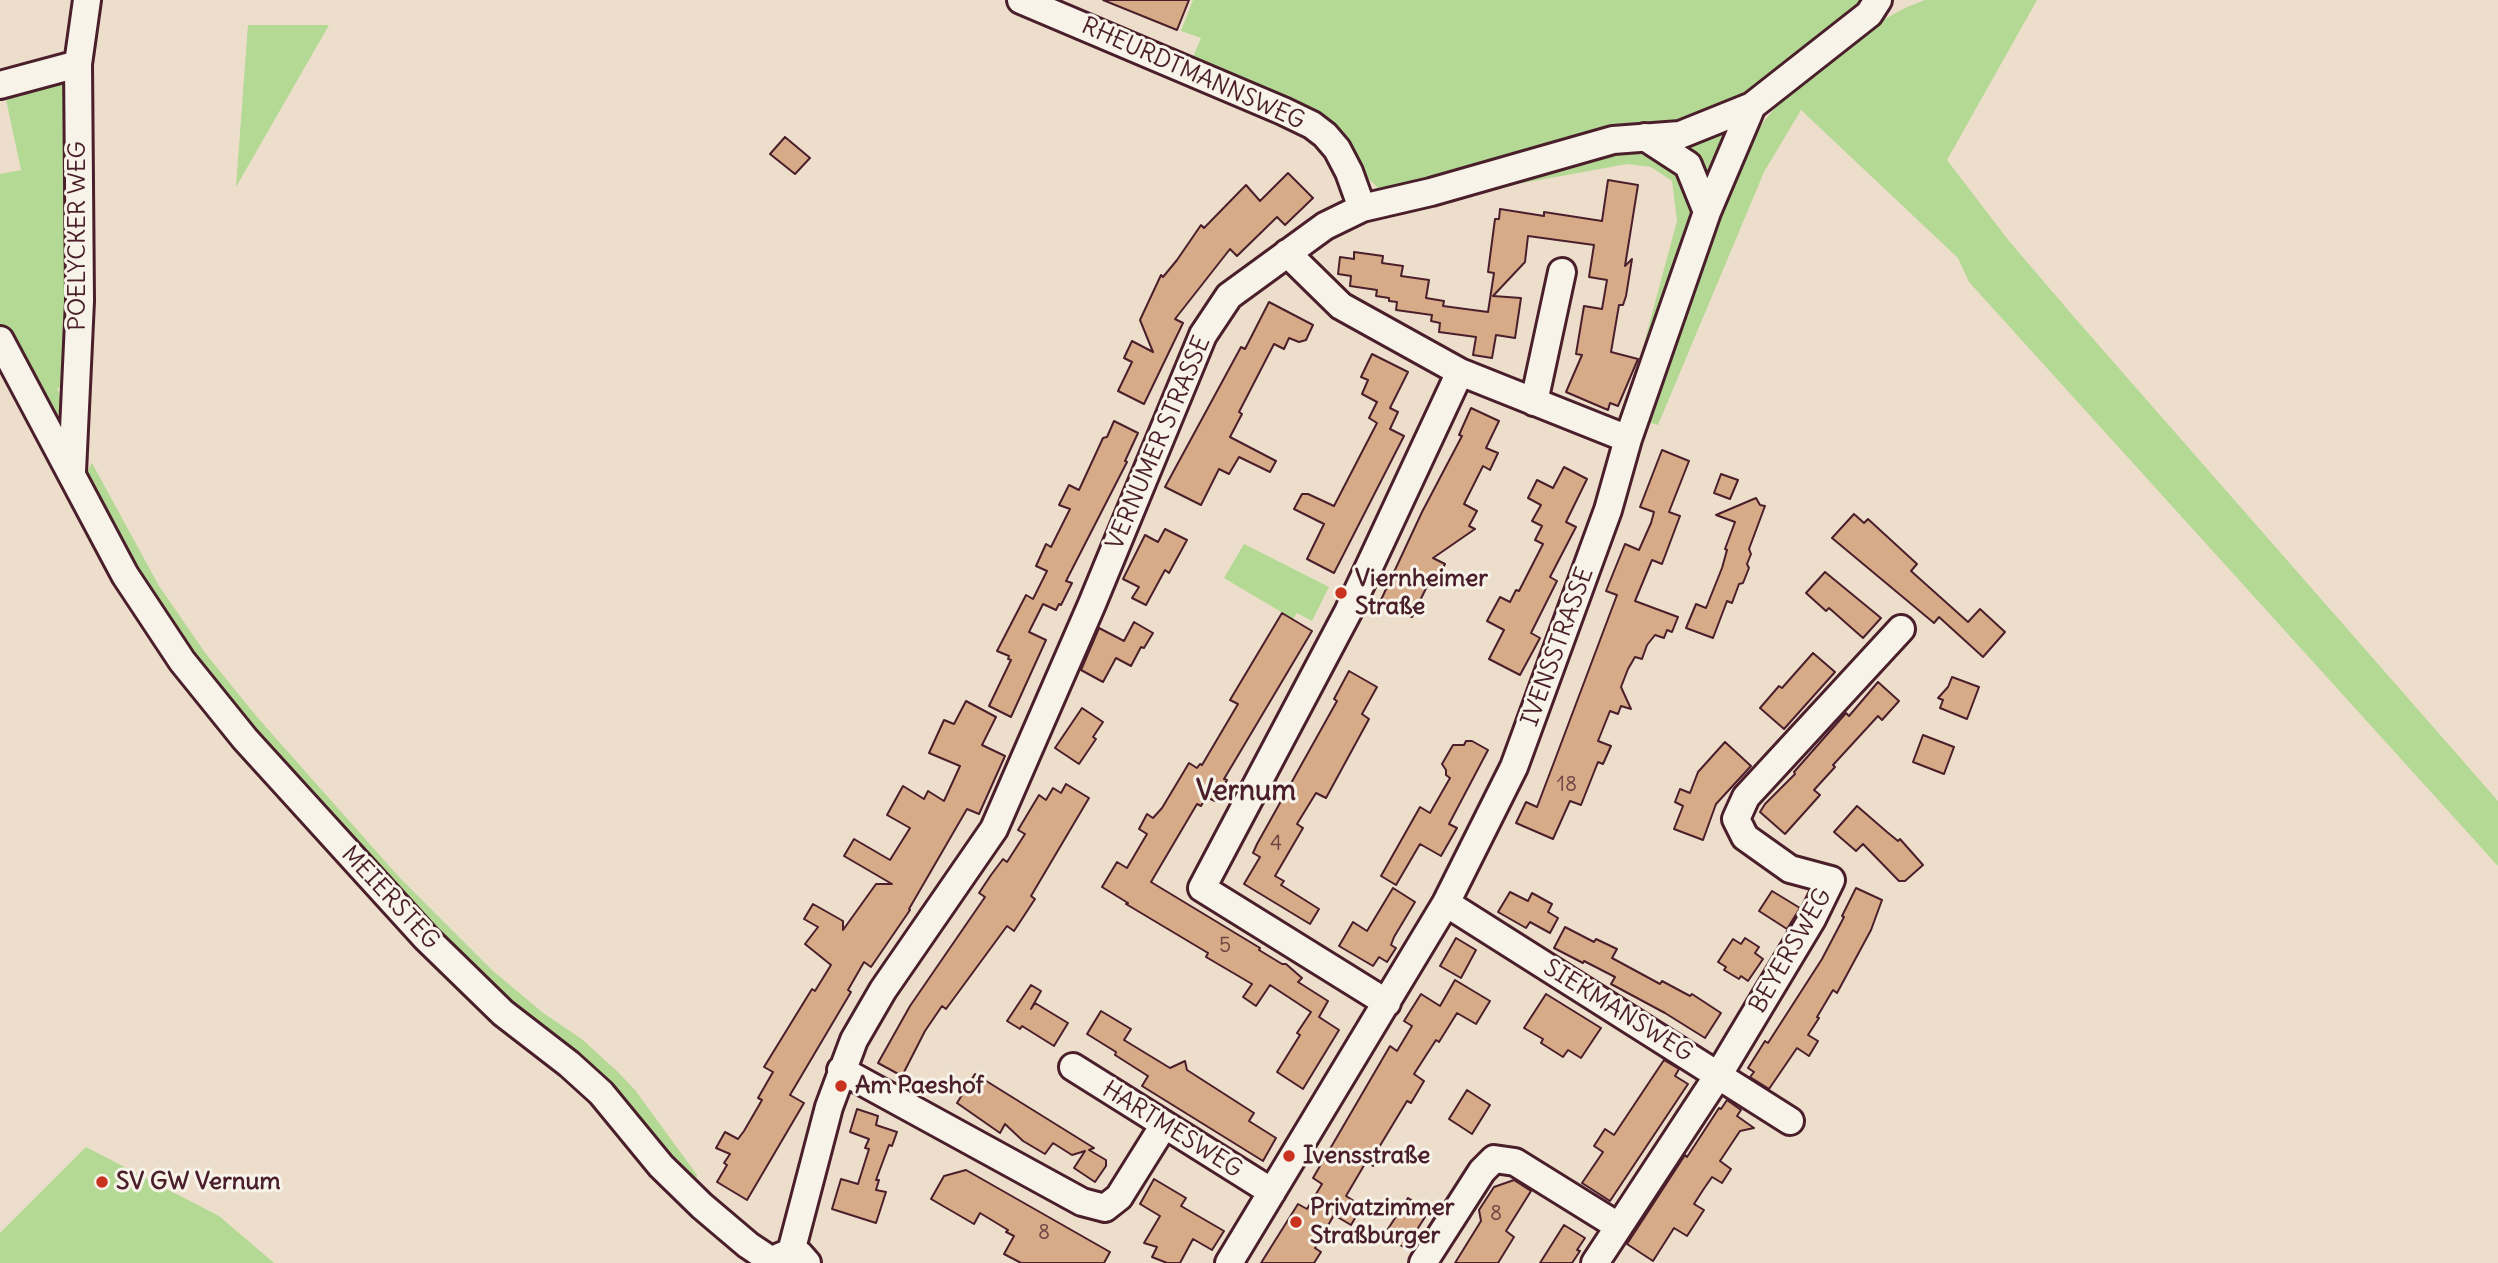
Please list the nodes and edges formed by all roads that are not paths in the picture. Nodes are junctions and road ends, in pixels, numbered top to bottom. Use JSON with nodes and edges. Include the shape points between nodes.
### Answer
{"nodes":[{"id":1,"x":87,"y":0,"type":"edge"},
{"id":2,"x":1021,"y":0,"type":"edge"},
{"id":3,"x":1878,"y":0,"type":"edge"},
{"id":4,"x":78,"y":64,"type":"junction"},
{"id":5,"x":0,"y":85,"type":"edge"},
{"id":6,"x":1752,"y":106,"type":"junction"},
{"id":7,"x":1645,"y":137,"type":"junction"},
{"id":8,"x":1362,"y":208,"type":"junction"},
{"id":9,"x":1707,"y":212,"type":"junction"},
{"id":10,"x":1287,"y":253,"type":"junction"},
{"id":11,"x":1562,"y":272,"type":"dead end"},
{"id":12,"x":0,"y":340,"type":"edge"},
{"id":13,"x":1460,"y":372,"type":"junction"},
{"id":14,"x":1534,"y":402,"type":"junction"},
{"id":15,"x":1628,"y":439,"type":"junction"},
{"id":16,"x":72,"y":473,"type":"junction"},
{"id":17,"x":1900,"y":629,"type":"dead end"},
{"id":18,"x":1446,"y":903,"type":"junction"},
{"id":19,"x":1387,"y":1003,"type":"junction"},
{"id":20,"x":1073,"y":1067,"type":"dead end"},
{"id":21,"x":841,"y":1070,"type":"junction"},
{"id":22,"x":1719,"y":1074,"type":"junction"},
{"id":23,"x":1790,"y":1121,"type":"dead end"},
{"id":24,"x":1164,"y":1125,"type":"junction"},
{"id":25,"x":1272,"y":1192,"type":"junction"},
{"id":26,"x":1618,"y":1226,"type":"junction"},
{"id":27,"x":799,"y":1257,"type":"edge"},
{"id":28,"x":1229,"y":1263,"type":"edge"},
{"id":29,"x":1423,"y":1263,"type":"edge"},
{"id":30,"x":1595,"y":1263,"type":"edge"}],
"edges":[{"from":1,"to":4,"type":"street","name":"POELYCKER WEG"},
{"from":2,"to":8,"type":"street","name":"RHEURDTMANNSWEG","via":[[1312,125],[1337,149]]},
{"from":3,"to":6,"type":"street","name":"VERNUMER STRASSE","via":[[1869,14]]},
{"from":4,"to":5,"type":"street"},
{"from":4,"to":16,"type":"street","name":"POELYCKER WEG","via":[[80,300]]},
{"from":6,"to":7,"type":"street","name":"VERNUMER STRASSE","via":[[1680,135]]},
{"from":6,"to":9,"type":"street","name":"IVENSSTRASSE"},
{"from":7,"to":8,"type":"street","name":"VERNUMER STRASSE","via":[[1613,140]]},
{"from":7,"to":9,"type":"street","via":[[1688,165]]},
{"from":8,"to":10,"type":"street","name":"VERNUMER STRASSE","via":[[1325,226]]},
{"from":9,"to":15,"type":"street","name":"IVENSSTRASSE"},
{"from":10,"to":13,"type":"street","via":[[1341,306]]},
{"from":10,"to":21,"type":"street","name":"VERNUMER STRASSE","via":[[1229,296],[1203,335],[994,829],[878,998]]},
{"from":11,"to":14,"type":"street"},
{"from":12,"to":16,"type":"street"},
{"from":13,"to":14,"type":"street"},
{"from":13,"to":19,"type":"street","via":[[1348,612],[1202,888]]},
{"from":14,"to":15,"type":"street"},
{"from":15,"to":18,"type":"street","name":"IVENSSTRASSE","via":[[1608,510],[1514,767]]},
{"from":16,"to":27,"type":"street","name":"MEIERSTEG","via":[[125,575],[182,662],[387,897],[503,1013],[601,1093],[661,1166],[721,1223],[775,1263],[779,1257]]},
{"from":17,"to":22,"type":"street","name":"BEYERSWEG","via":[[1746,797],[1736,818],[1745,837],[1790,869],[1831,880]]},
{"from":18,"to":19,"type":"street","name":"IVENSSTRASSE"},
{"from":18,"to":22,"type":"street","name":"SIEKMANSWEG"},
{"from":19,"to":25,"type":"street","name":"IVENSSTRASSE"},
{"from":20,"to":24,"type":"street","name":"HARTMESWEG"},
{"from":21,"to":24,"type":"street","via":[[1082,1202],[1105,1208],[1119,1197]]},
{"from":21,"to":27,"type":"street","name":"VERNUMER STRASSE","via":[[818,1146]]},
{"from":22,"to":23,"type":"street","name":"SIEKMANSWEG"},
{"from":22,"to":26,"type":"street","name":"BEYERSWEG"},
{"from":24,"to":25,"type":"street","name":"HARTMESWEG"},
{"from":25,"to":28,"type":"street","name":"IVENSSTRASSE"},
{"from":26,"to":29,"type":"street","via":[[1515,1163],[1494,1160],[1482,1171]]},
{"from":26,"to":30,"type":"street","name":"BEYERSWEG"}]}
